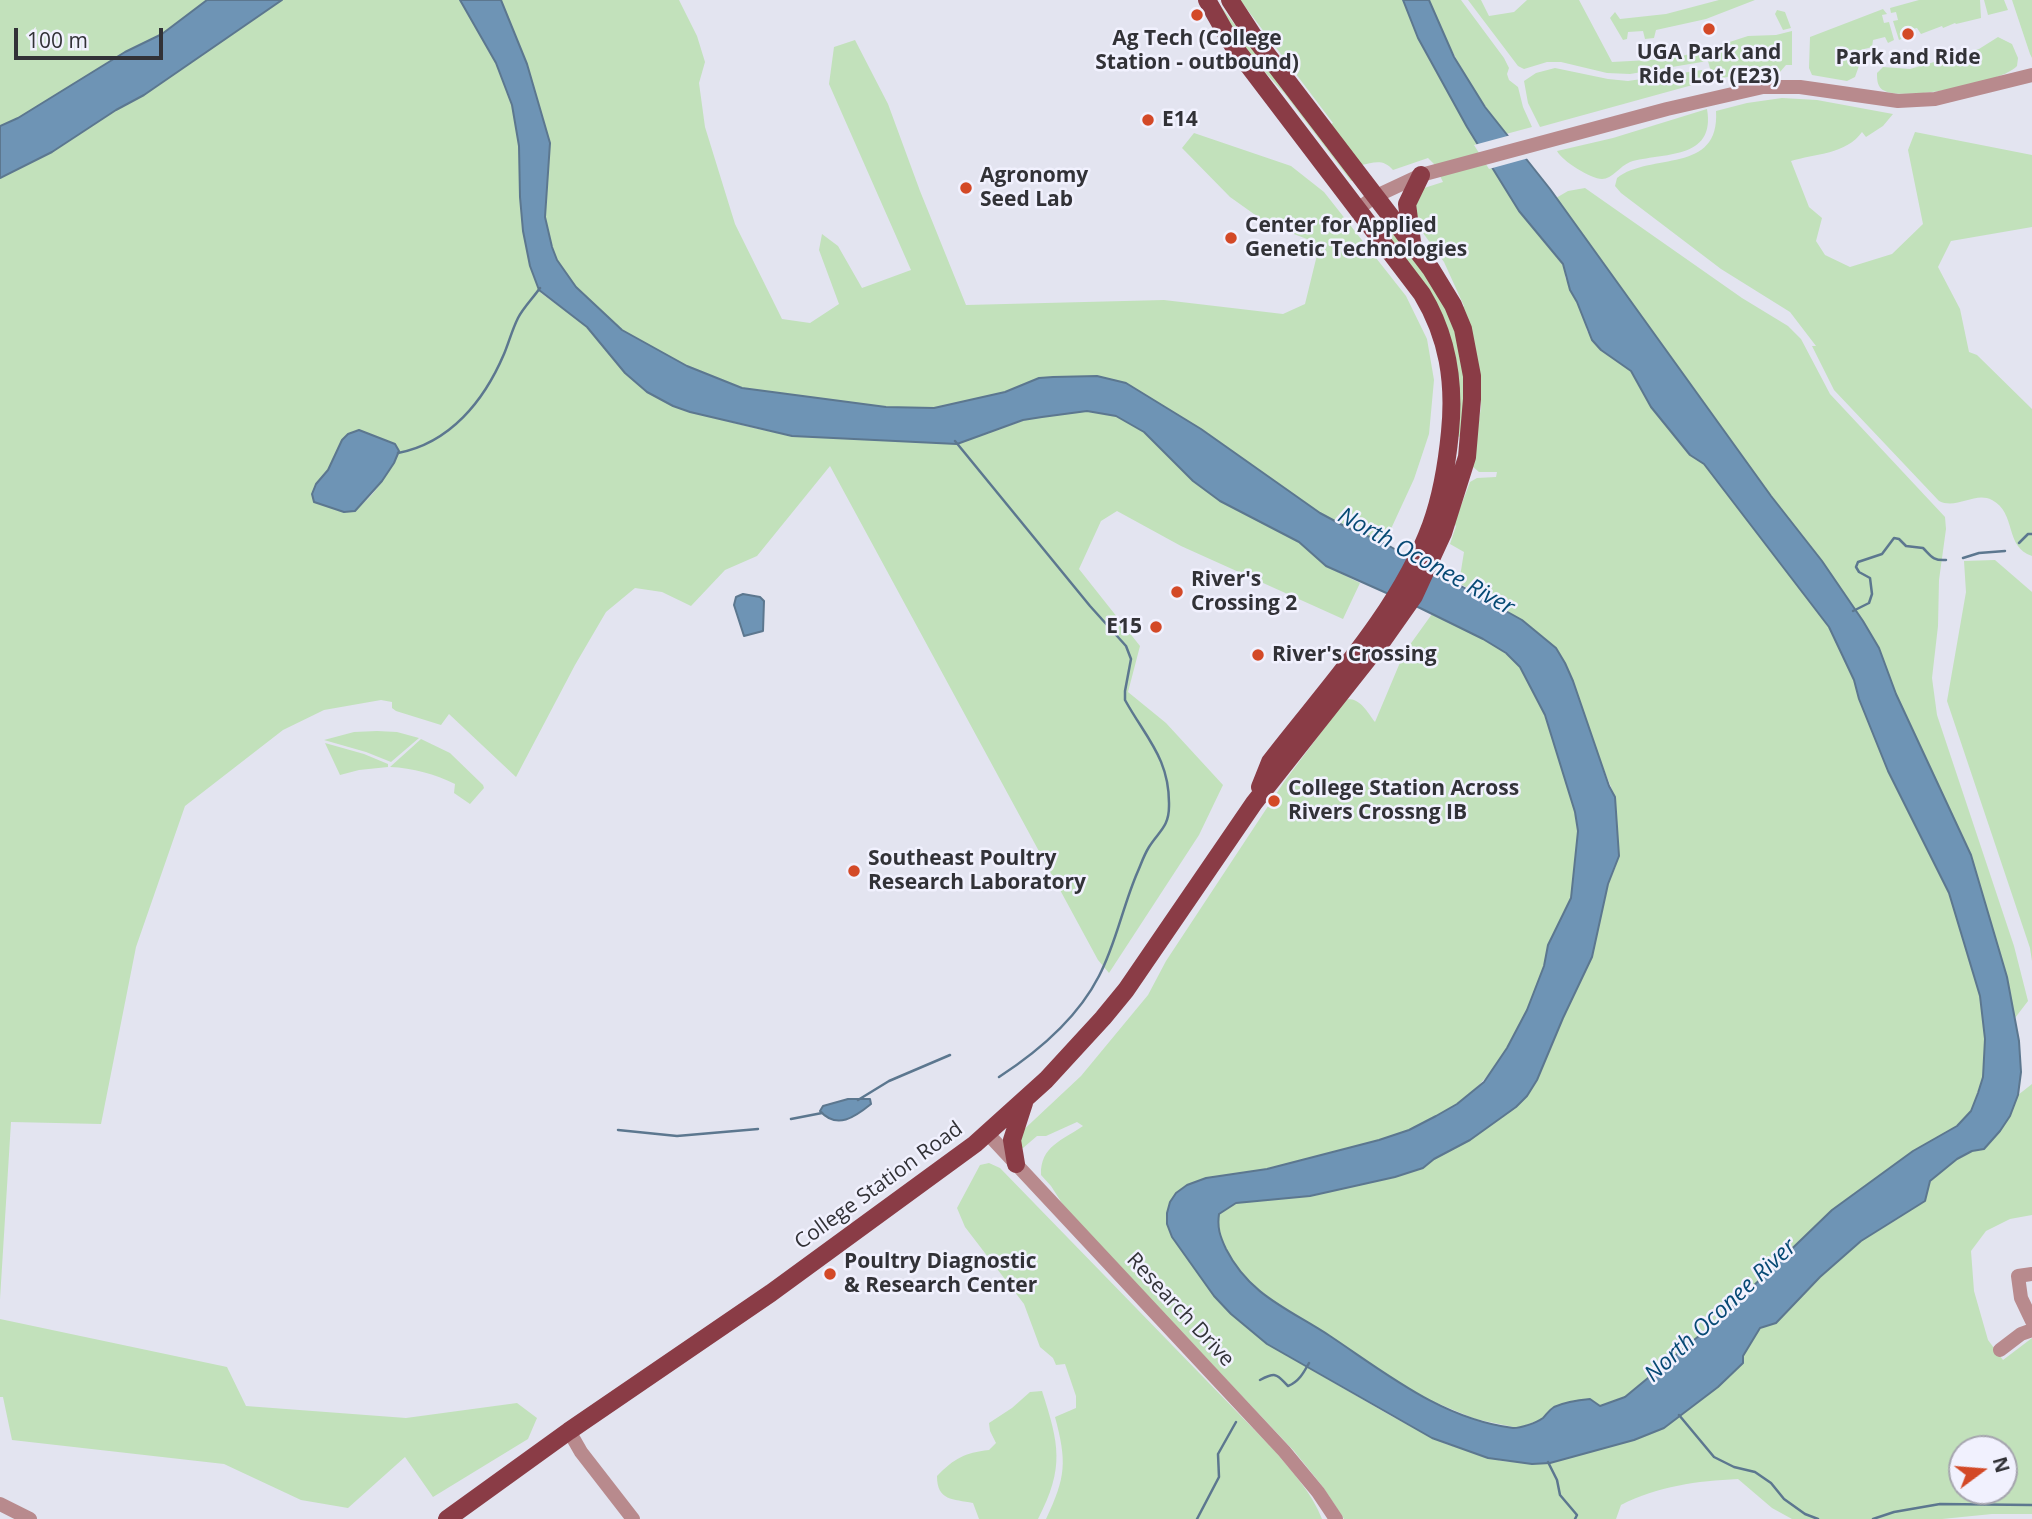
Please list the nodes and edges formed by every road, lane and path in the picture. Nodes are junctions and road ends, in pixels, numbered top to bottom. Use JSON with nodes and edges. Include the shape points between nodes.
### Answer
{"nodes":[{"id":1,"x":1207,"y":0,"type":"edge"},
{"id":2,"x":1230,"y":0,"type":"edge"},
{"id":3,"x":2032,"y":75,"type":"edge"},
{"id":4,"x":1421,"y":175,"type":"junction"},
{"id":5,"x":1374,"y":197,"type":"junction"},
{"id":6,"x":1358,"y":209,"type":"junction"},
{"id":7,"x":1412,"y":245,"type":"junction"},
{"id":8,"x":1437,"y":529,"type":"junction"},
{"id":9,"x":1026,"y":1100,"type":"junction"},
{"id":10,"x":988,"y":1134,"type":"junction"},
{"id":11,"x":1016,"y":1164,"type":"junction"},
{"id":12,"x":2032,"y":1274,"type":"edge"},
{"id":13,"x":2032,"y":1321,"type":"edge"},
{"id":14,"x":2032,"y":1330,"type":"edge"},
{"id":15,"x":2000,"y":1350,"type":"dead end"},
{"id":16,"x":569,"y":1431,"type":"junction"},
{"id":17,"x":0,"y":1504,"type":"edge"},
{"id":18,"x":30,"y":1519,"type":"edge"},
{"id":19,"x":447,"y":1519,"type":"edge"},
{"id":20,"x":633,"y":1519,"type":"edge"},
{"id":21,"x":1336,"y":1519,"type":"edge"}],
"edges":[{"from":1,"to":6,"type":"main road","name":"College Station Road","via":[[1232,44]]},
{"from":2,"to":5,"type":"main road","name":"College Station Road"},
{"from":3,"to":4,"type":"street","via":[[1935,99],[1898,101],[1763,86]]},
{"from":4,"to":5,"type":"street"},
{"from":4,"to":7,"type":"main road","via":[[1407,204]]},
{"from":5,"to":6,"type":"street"},
{"from":5,"to":7,"type":"main road","name":"College Station Road"},
{"from":6,"to":8,"type":"main road","name":"College Station Road","via":[[1422,294],[1447,353],[1453,399]]},
{"from":7,"to":8,"type":"main road","name":"College Station Road","via":[[1453,305],[1472,376],[1467,457]]},
{"from":8,"to":9,"type":"main road","name":"College Station Road","via":[[1377,637],[1270,762],[1254,803],[1126,990]]},
{"from":9,"to":10,"type":"main road","name":"College Station Road"},
{"from":9,"to":11,"type":"main road","via":[[1012,1145]]},
{"from":10,"to":11,"type":"street","name":"Research Drive"},
{"from":10,"to":16,"type":"main road","name":"College Station Road","via":[[771,1293]]},
{"from":11,"to":21,"type":"street","name":"Research Drive","via":[[1284,1451]]},
{"from":12,"to":13,"type":"street","via":[[2018,1276]]},
{"from":14,"to":15,"type":"street"},
{"from":16,"to":19,"type":"main road","name":"College Station Road"},
{"from":16,"to":20,"type":"street"},
{"from":17,"to":18,"type":"street"}]}
